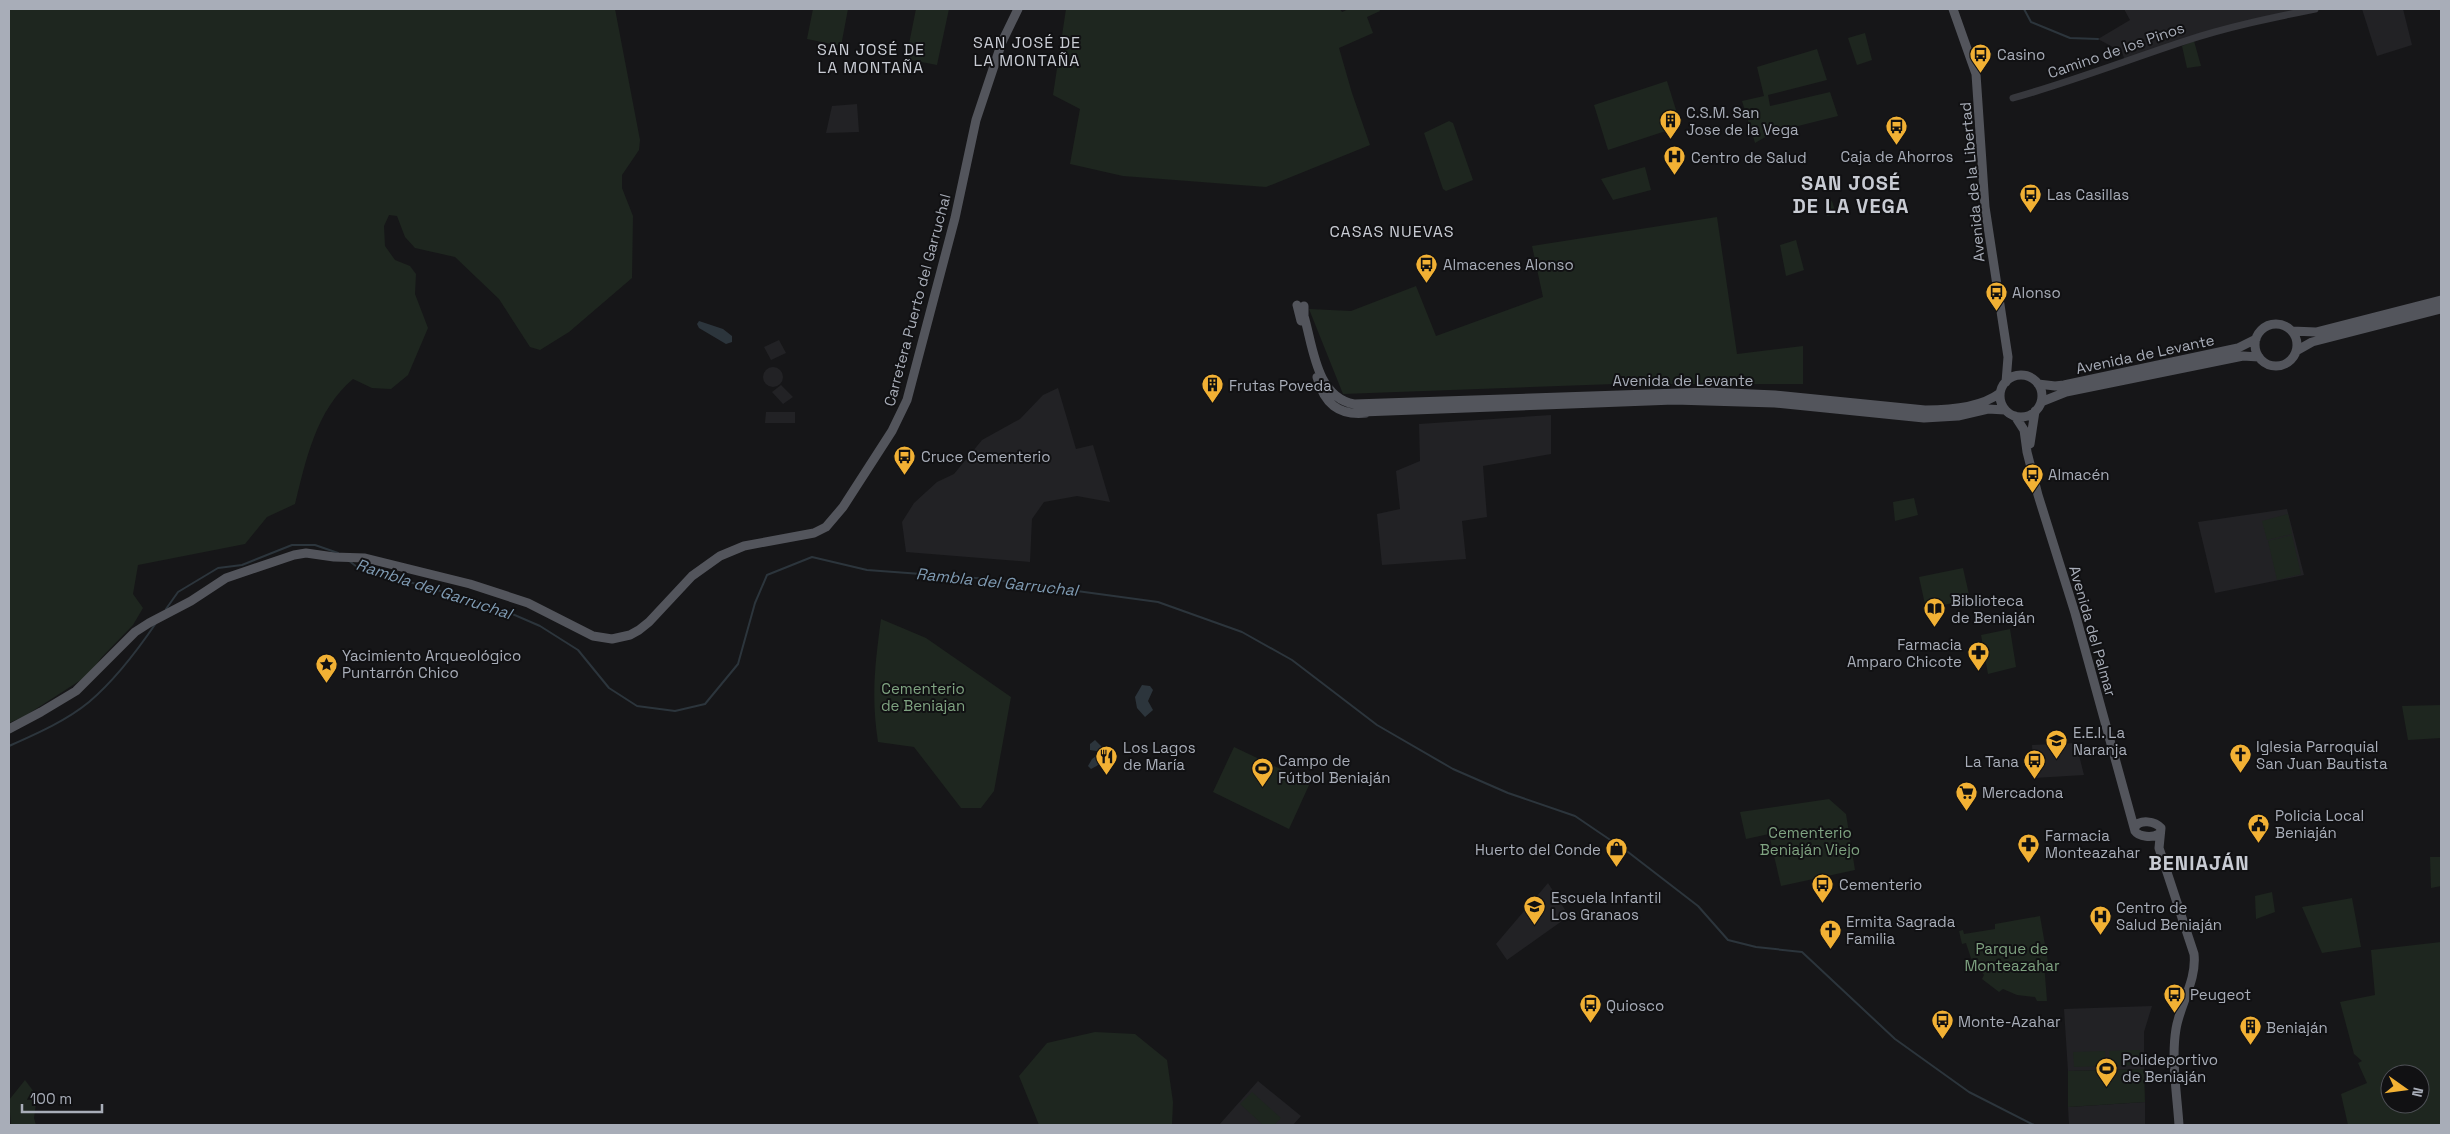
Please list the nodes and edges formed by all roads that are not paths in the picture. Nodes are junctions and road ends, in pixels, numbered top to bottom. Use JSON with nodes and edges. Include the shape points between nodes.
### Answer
{"nodes":[{"id":1,"x":1018,"y":9,"type":"edge"},
{"id":2,"x":1953,"y":9,"type":"edge"},
{"id":3,"x":2315,"y":9,"type":"edge"},
{"id":4,"x":2014,"y":98,"type":"dead end"},
{"id":5,"x":2441,"y":300,"type":"edge"},
{"id":6,"x":2441,"y":308,"type":"edge"},
{"id":7,"x":2292,"y":331,"type":"junction"},
{"id":8,"x":2256,"y":339,"type":"junction"},
{"id":9,"x":2296,"y":351,"type":"junction"},
{"id":10,"x":2008,"y":357,"type":"junction"},
{"id":11,"x":2259,"y":357,"type":"junction"},
{"id":12,"x":2021,"y":375,"type":"junction"},
{"id":13,"x":2006,"y":382,"type":"junction"},
{"id":14,"x":2038,"y":384,"type":"junction"},
{"id":15,"x":2000,"y":393,"type":"junction"},
{"id":16,"x":2041,"y":402,"type":"junction"},
{"id":17,"x":1363,"y":404,"type":"junction"},
{"id":18,"x":2006,"y":410,"type":"junction"},
{"id":19,"x":1386,"y":411,"type":"junction"},
{"id":20,"x":2035,"y":411,"type":"junction"},
{"id":21,"x":2014,"y":416,"type":"junction"},
{"id":22,"x":2029,"y":460,"type":"junction"},
{"id":23,"x":9,"y":729,"type":"edge"},
{"id":24,"x":2138,"y":824,"type":"junction"},
{"id":25,"x":2159,"y":834,"type":"junction"},
{"id":26,"x":2147,"y":836,"type":"junction"},
{"id":27,"x":2159,"y":848,"type":"junction"},
{"id":28,"x":2179,"y":1125,"type":"edge"}],
"edges":[{"from":1,"to":23,"type":"main road","name":"Carretera Puerto del Garruchal","via":[[1002,42],[974,126],[907,400],[892,431],[826,527],[814,533],[744,546],[720,556],[692,576],[649,622],[630,635],[612,639],[592,636],[534,605],[504,594],[365,558],[306,553],[294,555],[226,578],[149,623],[76,690]]},
{"from":2,"to":10,"type":"main road","name":"Avenida de la Libertad","via":[[1976,74],[1986,207]]},
{"from":3,"to":4,"type":"street","name":"Camino de los Pinos","via":[[2185,41]]},
{"from":5,"to":7,"type":"main road","via":[[2316,332]]},
{"from":6,"to":9,"type":"main road","via":[[2312,342]]},
{"from":7,"to":8,"type":"main road","via":[[2283,325],[2272,324],[2262,329]]},
{"from":7,"to":9,"type":"main road","via":[[2296,338]]},
{"from":8,"to":11,"type":"main road"},
{"from":8,"to":14,"type":"main road","name":"Avenida de Levante","via":[[2238,348],[2064,385]]},
{"from":9,"to":11,"type":"main road","via":[[2290,361],[2279,366],[2268,364]]},
{"from":10,"to":12,"type":"main road","name":"Avenida de la Libertad"},
{"from":10,"to":13,"type":"main road","name":"Avenida de la Libertad"},
{"from":11,"to":16,"type":"main road","name":"Avenida de Levante","via":[[2243,356],[2057,394]]},
{"from":12,"to":13,"type":"main road"},
{"from":12,"to":14,"type":"main road"},
{"from":13,"to":15,"type":"main road"},
{"from":14,"to":16,"type":"main road"},
{"from":15,"to":17,"type":"main road","name":"Avenida de Levante","via":[[1984,402],[1943,410],[1708,392]]},
{"from":15,"to":18,"type":"main road"},
{"from":16,"to":20,"type":"main road"},
{"from":17,"to":19,"type":"main road","name":"Avenida de Levante","via":[[1358,407],[1360,411]]},
{"from":17,"to":19,"type":"main road","name":"Avenida de Levante","via":[[1341,400],[1326,386],[1300,306],[1325,399],[1349,413]]},
{"from":18,"to":19,"type":"main road","name":"Avenida de Levante","via":[[1988,409],[1951,417],[1918,418],[1767,402],[1674,400]]},
{"from":18,"to":21,"type":"main road"},
{"from":20,"to":21,"type":"main road","via":[[2026,416]]},
{"from":20,"to":22,"type":"main road","name":"Avenida del Palmar"},
{"from":21,"to":22,"type":"main road","name":"Avenida del Palmar","via":[[2024,430]]},
{"from":22,"to":24,"type":"main road","name":"Avenida del Palmar","via":[[2129,811]]},
{"from":24,"to":25,"type":"main road","via":[[2158,824]]},
{"from":24,"to":26,"type":"main road","via":[[2136,834]]},
{"from":25,"to":26,"type":"main road"},
{"from":25,"to":27,"type":"main road"},
{"from":26,"to":27,"type":"main road"},
{"from":27,"to":28,"type":"main road","via":[[2195,958],[2175,1038]]}]}
